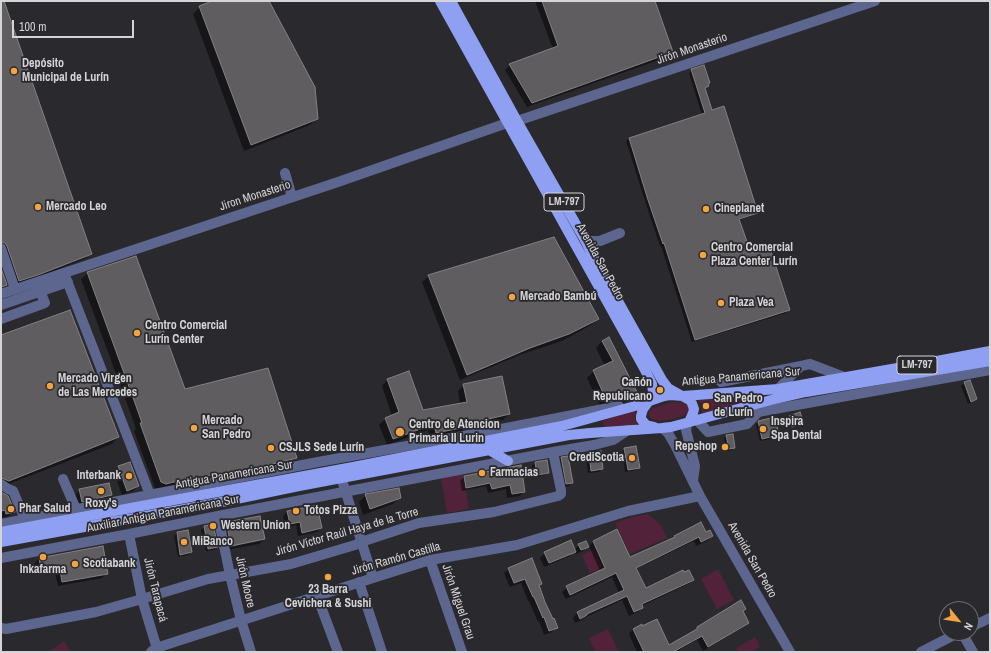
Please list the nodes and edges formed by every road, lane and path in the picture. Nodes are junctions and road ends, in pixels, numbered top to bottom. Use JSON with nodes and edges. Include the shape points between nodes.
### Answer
{"nodes":[{"id":1,"x":440,"y":1,"type":"edge"},
{"id":2,"x":451,"y":1,"type":"edge"},
{"id":3,"x":875,"y":1,"type":"edge"},
{"id":4,"x":512,"y":122,"type":"junction"},
{"id":5,"x":285,"y":173,"type":"dead end"},
{"id":6,"x":292,"y":197,"type":"junction"},
{"id":7,"x":620,"y":233,"type":"dead end"},
{"id":8,"x":585,"y":240,"type":"junction"},
{"id":9,"x":600,"y":241,"type":"junction"},
{"id":10,"x":1,"y":248,"type":"edge"},
{"id":11,"x":595,"y":260,"type":"junction"},
{"id":12,"x":66,"y":277,"type":"junction"},
{"id":13,"x":15,"y":289,"type":"junction"},
{"id":14,"x":40,"y":291,"type":"junction"},
{"id":15,"x":1,"y":294,"type":"edge"},
{"id":16,"x":1,"y":305,"type":"edge"},
{"id":17,"x":1,"y":319,"type":"edge"},
{"id":18,"x":990,"y":351,"type":"edge"},
{"id":19,"x":990,"y":361,"type":"edge"},
{"id":20,"x":801,"y":366,"type":"junction"},
{"id":21,"x":927,"y":368,"type":"junction"},
{"id":22,"x":990,"y":370,"type":"edge"},
{"id":23,"x":844,"y":378,"type":"junction"},
{"id":24,"x":721,"y":382,"type":"dead end"},
{"id":25,"x":778,"y":389,"type":"junction"},
{"id":26,"x":683,"y":396,"type":"junction"},
{"id":27,"x":771,"y":400,"type":"junction"},
{"id":28,"x":649,"y":401,"type":"junction"},
{"id":29,"x":635,"y":406,"type":"junction"},
{"id":30,"x":758,"y":412,"type":"junction"},
{"id":31,"x":693,"y":421,"type":"junction"},
{"id":32,"x":662,"y":428,"type":"junction"},
{"id":33,"x":628,"y":430,"type":"junction"},
{"id":34,"x":488,"y":450,"type":"junction"},
{"id":35,"x":553,"y":452,"type":"junction"},
{"id":36,"x":508,"y":461,"type":"junction"},
{"id":37,"x":340,"y":474,"type":"junction"},
{"id":38,"x":63,"y":479,"type":"dead end"},
{"id":39,"x":693,"y":482,"type":"junction"},
{"id":40,"x":1,"y":484,"type":"edge"},
{"id":41,"x":346,"y":492,"type":"junction"},
{"id":42,"x":700,"y":496,"type":"junction"},
{"id":43,"x":152,"y":499,"type":"junction"},
{"id":44,"x":76,"y":509,"type":"junction"},
{"id":45,"x":157,"y":514,"type":"junction"},
{"id":46,"x":218,"y":516,"type":"junction"},
{"id":47,"x":25,"y":519,"type":"junction"},
{"id":48,"x":1,"y":524,"type":"edge"},
{"id":49,"x":1,"y":532,"type":"edge"},
{"id":50,"x":129,"y":534,"type":"junction"},
{"id":51,"x":1,"y":542,"type":"edge"},
{"id":52,"x":361,"y":542,"type":"junction"},
{"id":53,"x":1,"y":558,"type":"edge"},
{"id":54,"x":430,"y":560,"type":"junction"},
{"id":55,"x":230,"y":575,"type":"junction"},
{"id":56,"x":373,"y":578,"type":"junction"},
{"id":57,"x":358,"y":582,"type":"junction"},
{"id":58,"x":317,"y":596,"type":"junction"},
{"id":59,"x":142,"y":599,"type":"junction"},
{"id":60,"x":990,"y":618,"type":"edge"},
{"id":61,"x":241,"y":620,"type":"junction"},
{"id":62,"x":979,"y":623,"type":"edge"},
{"id":63,"x":1,"y":628,"type":"edge"},
{"id":64,"x":942,"y":641,"type":"edge"},
{"id":65,"x":967,"y":641,"type":"edge"},
{"id":66,"x":155,"y":651,"type":"edge"},
{"id":67,"x":251,"y":652,"type":"edge"},
{"id":68,"x":338,"y":652,"type":"edge"},
{"id":69,"x":382,"y":652,"type":"edge"},
{"id":70,"x":460,"y":652,"type":"edge"},
{"id":71,"x":790,"y":652,"type":"edge"},
{"id":72,"x":921,"y":652,"type":"edge"},
{"id":73,"x":973,"y":652,"type":"edge"}],
"edges":[{"from":1,"to":4,"type":"main road","name":"Avenida San Pedro","number":"LM-797"},
{"from":2,"to":4,"type":"main road","name":"Avenida San Pedro","number":"LM-797"},
{"from":3,"to":4,"type":"street","name":"Jirón Monasterio"},
{"from":4,"to":6,"type":"street","name":"Jiron Monasterio"},
{"from":4,"to":8,"type":"main road","name":"Avenida San Pedro","number":"LM-797"},
{"from":4,"to":28,"type":"main road","name":"Avenida San Pedro","number":"LM-797","via":[[650,379],[652,396]]},
{"from":5,"to":6,"type":"street"},
{"from":6,"to":12,"type":"street","name":"Jiron Monasterio"},
{"from":7,"to":9,"type":"street"},
{"from":8,"to":9,"type":"street"},
{"from":8,"to":11,"type":"main road","name":"Avenida San Pedro","number":"LM-797"},
{"from":9,"to":11,"type":"street"},
{"from":10,"to":13,"type":"street"},
{"from":11,"to":26,"type":"main road","name":"Avenida San Pedro","number":"LM-797","via":[[662,380],[668,388]]},
{"from":12,"to":13,"type":"street","name":"Jiron Monasterio"},
{"from":12,"to":14,"type":"street"},
{"from":12,"to":43,"type":"street"},
{"from":13,"to":15,"type":"street","name":"Jiron Monasterio"},
{"from":14,"to":16,"type":"street"},
{"from":14,"to":17,"type":"street","via":[[45,303]]},
{"from":18,"to":21,"type":"main road","name":"Antigua Panamericana Sur","number":"LM-797"},
{"from":19,"to":21,"type":"main road","name":"Antigua Panamericana Sur","number":"LM-797"},
{"from":20,"to":23,"type":"street","via":[[810,364]]},
{"from":20,"to":24,"type":"street"},
{"from":20,"to":25,"type":"street"},
{"from":21,"to":23,"type":"main road","name":"Antigua Panamericana Sur","number":"LM-797"},
{"from":21,"to":27,"type":"main road","name":"Antigua Panamericana Sur","number":"LM-797"},
{"from":22,"to":30,"type":"street"},
{"from":23,"to":25,"type":"main road","name":"Antigua Panamericana Sur","number":"LM-797"},
{"from":25,"to":26,"type":"main road","name":"Antigua Panamericana Sur","number":"LM-797"},
{"from":26,"to":28,"type":"main road","name":"Antigua Panamericana Sur","number":"LM-797","via":[[670,395]]},
{"from":26,"to":31,"type":"main road","name":"Avenida San Pedro","number":"LM-797","via":[[691,401],[693,406]]},
{"from":27,"to":30,"type":"street"},
{"from":27,"to":31,"type":"main road","name":"Antigua Panamericana Sur","number":"LM-797"},
{"from":28,"to":29,"type":"main road","name":"Antigua Panamericana Sur"},
{"from":28,"to":32,"type":"main road","name":"Avenida San Pedro","number":"LM-797","via":[[642,408],[641,419],[649,426]]},
{"from":29,"to":37,"type":"main road","name":"Antigua Panamericana Sur","via":[[562,426]]},
{"from":29,"to":43,"type":"street","name":"Auxiliar Antigua Panamericana Sur","via":[[623,405],[318,462]]},
{"from":30,"to":31,"type":"street","via":[[747,424],[708,432]]},
{"from":31,"to":32,"type":"main road","name":"Antigua Panamericana Sur","number":"LM-797"},
{"from":31,"to":39,"type":"street","name":"Avenida San Pedro","via":[[687,425],[686,430],[695,466]]},
{"from":32,"to":33,"type":"main road","name":"Antigua Panamericana Sur"},
{"from":32,"to":39,"type":"street","name":"Avenida San Pedro","via":[[675,445]]},
{"from":33,"to":34,"type":"main road","name":"Antigua Panamericana Sur","via":[[569,436]]},
{"from":33,"to":35,"type":"street","via":[[613,440]]},
{"from":34,"to":36,"type":"main road"},
{"from":34,"to":37,"type":"main road","name":"Antigua Panamericana Sur"},
{"from":35,"to":36,"type":"street"},
{"from":35,"to":52,"type":"street","name":"Jirón Víctor Raúl Haya de la Torre","via":[[561,490],[558,496],[494,512],[419,523]]},
{"from":36,"to":41,"type":"street"},
{"from":37,"to":41,"type":"street"},
{"from":37,"to":43,"type":"main road","name":"Antigua Panamericana Sur"},
{"from":37,"to":45,"type":"main road","name":"Antigua Panamericana Sur"},
{"from":38,"to":44,"type":"street"},
{"from":39,"to":42,"type":"street","name":"Avenida San Pedro"},
{"from":40,"to":47,"type":"street","via":[[13,491]]},
{"from":41,"to":46,"type":"street","name":"Auxiliar Antigua Panamericana Sur"},
{"from":41,"to":52,"type":"street"},
{"from":42,"to":54,"type":"street","name":"Jirón Ramón Castilla","via":[[628,512],[517,545]]},
{"from":42,"to":71,"type":"street","name":"Avenida San Pedro"},
{"from":43,"to":44,"type":"street","name":"Auxiliar Antigua Panamericana Sur"},
{"from":43,"to":45,"type":"street"},
{"from":43,"to":49,"type":"main road","name":"Antigua Panamericana Sur"},
{"from":44,"to":47,"type":"street","name":"Auxiliar Antigua Panamericana Sur"},
{"from":45,"to":51,"type":"main road","name":"Antigua Panamericana Sur"},
{"from":46,"to":50,"type":"street","name":"Auxiliar Antigua Panamericana Sur"},
{"from":46,"to":55,"type":"street","name":"Jirón Moore"},
{"from":47,"to":48,"type":"street","name":"Auxiliar Antigua Panamericana Sur"},
{"from":50,"to":53,"type":"street","name":"Auxiliar Antigua Panamericana Sur"},
{"from":50,"to":59,"type":"street","name":"Jirón Tarapacá"},
{"from":52,"to":55,"type":"street","name":"Jirón Víctor Raúl Haya de la Torre","via":[[291,564]]},
{"from":52,"to":56,"type":"street"},
{"from":54,"to":56,"type":"street","name":"Jirón Ramón Castilla"},
{"from":54,"to":70,"type":"street","name":"Jirón Miguel Grau"},
{"from":55,"to":59,"type":"street","name":"Jirón Víctor Raúl Haya de la Torre"},
{"from":55,"to":61,"type":"street","name":"Jirón Moore"},
{"from":56,"to":57,"type":"street","name":"Jirón Ramón Castilla"},
{"from":57,"to":58,"type":"street","name":"Jirón Ramón Castilla"},
{"from":57,"to":69,"type":"street"},
{"from":58,"to":61,"type":"street","name":"Jirón Ramón Castilla"},
{"from":58,"to":68,"type":"street"},
{"from":59,"to":63,"type":"street","name":"Jirón Víctor Raúl Haya de la Torre","via":[[96,612]]},
{"from":59,"to":66,"type":"street","name":"Jirón Tarapacá"},
{"from":60,"to":62,"type":"street"},
{"from":61,"to":66,"type":"street","name":"Jirón Ramón Castilla"},
{"from":61,"to":67,"type":"street","name":"Jirón Moore"},
{"from":64,"to":72,"type":"street"},
{"from":65,"to":73,"type":"street"}]}
